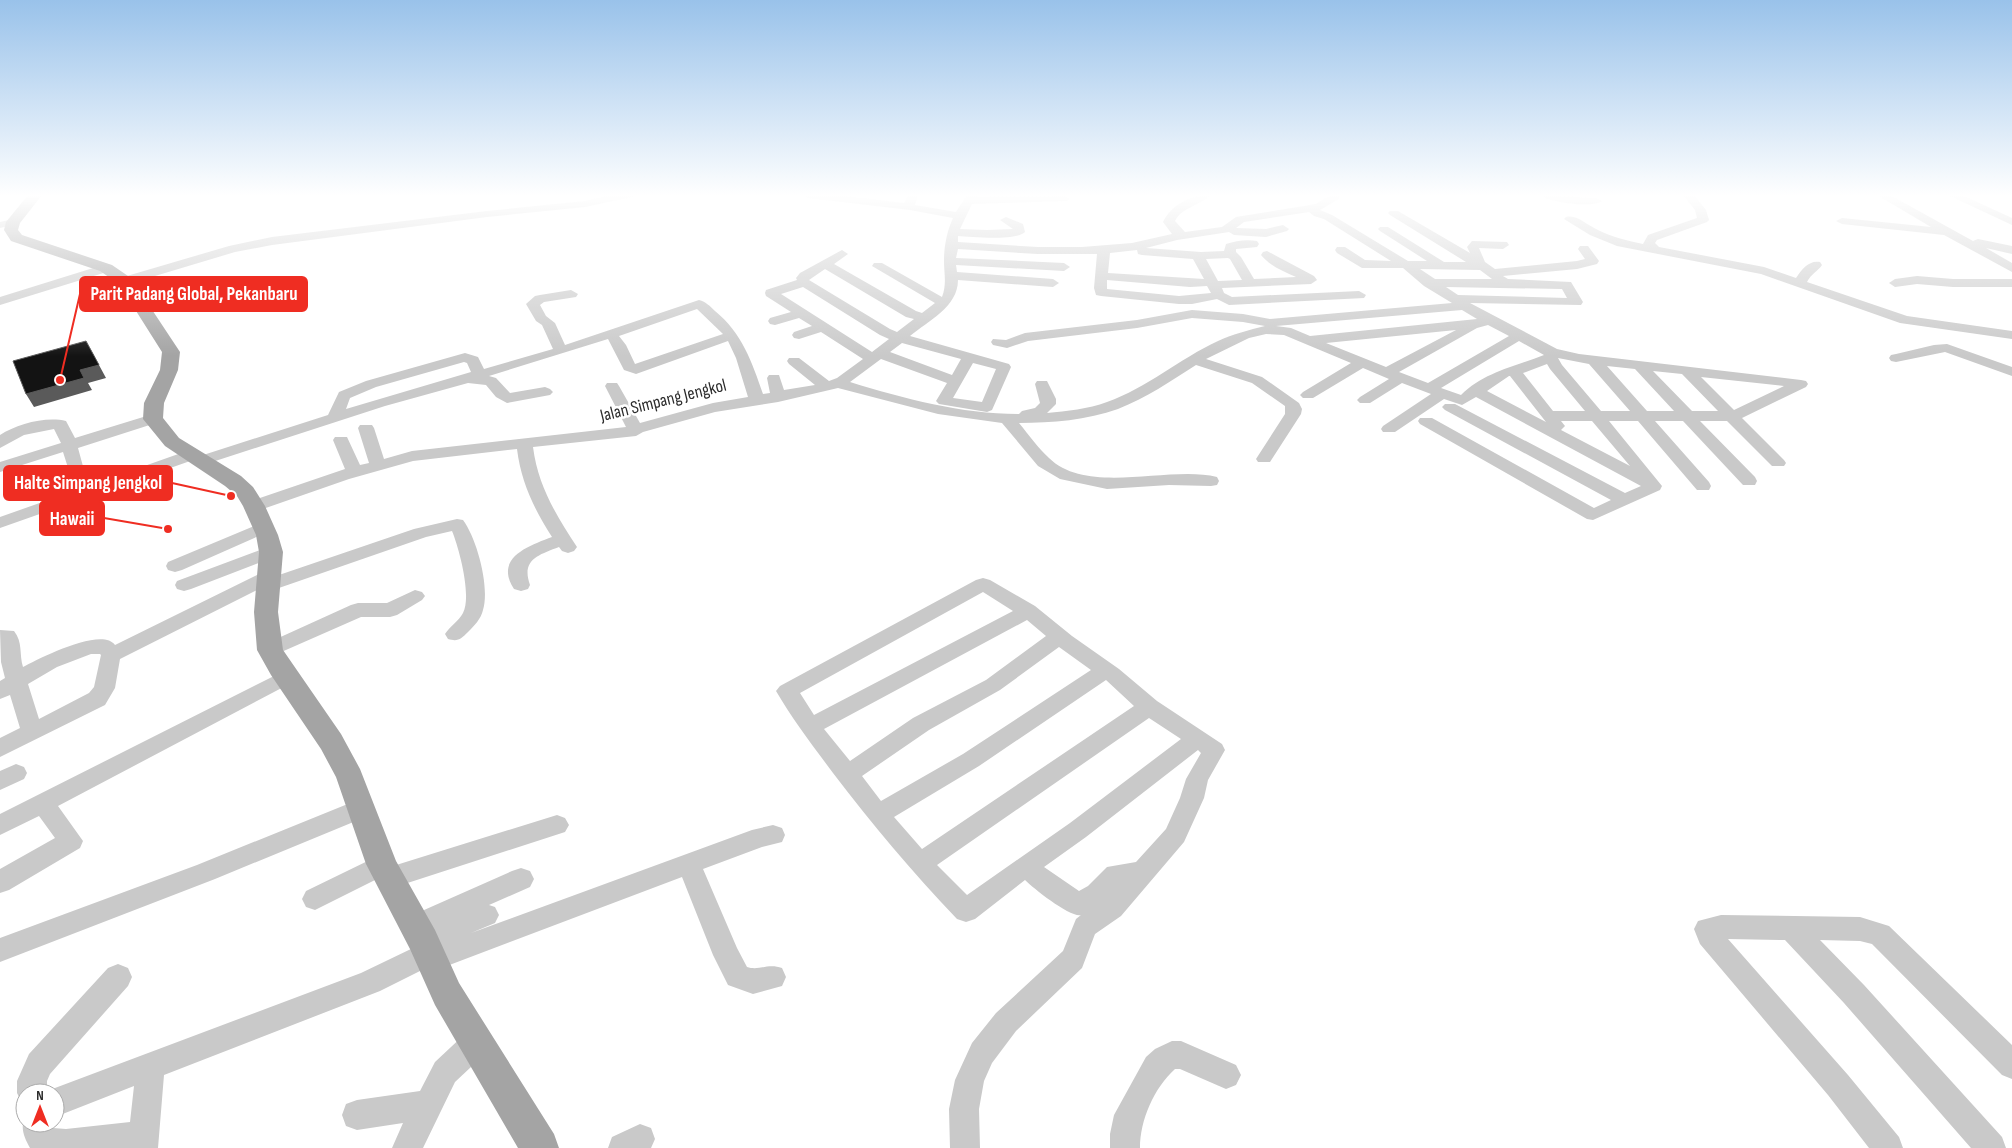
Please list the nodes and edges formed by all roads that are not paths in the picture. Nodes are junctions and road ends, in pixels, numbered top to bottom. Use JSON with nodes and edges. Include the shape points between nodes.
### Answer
{"nodes":[{"id":1,"x":1126,"y":248,"type":"edge"},
{"id":2,"x":48,"y":249,"type":"edge"},
{"id":3,"x":235,"y":249,"type":"edge"},
{"id":4,"x":951,"y":249,"type":"edge"},
{"id":5,"x":1052,"y":249,"type":"edge"},
{"id":6,"x":1120,"y":249,"type":"edge"},
{"id":7,"x":1230,"y":249,"type":"edge"},
{"id":8,"x":1379,"y":249,"type":"edge"},
{"id":9,"x":1414,"y":249,"type":"edge"},
{"id":10,"x":1453,"y":249,"type":"edge"},
{"id":11,"x":1474,"y":249,"type":"edge"},
{"id":12,"x":1584,"y":249,"type":"dead end"},
{"id":13,"x":1648,"y":249,"type":"edge"},
{"id":14,"x":1976,"y":249,"type":"edge"},
{"id":15,"x":1066,"y":250,"type":"junction"},
{"id":16,"x":1104,"y":250,"type":"junction"},
{"id":17,"x":1341,"y":250,"type":"dead end"},
{"id":18,"x":1655,"y":250,"type":"joint"},
{"id":19,"x":842,"y":254,"type":"dead end"},
{"id":20,"x":1230,"y":254,"type":"junction"},
{"id":21,"x":1197,"y":255,"type":"junction"},
{"id":22,"x":1267,"y":255,"type":"dead end"},
{"id":23,"x":950,"y":261,"type":"junction"},
{"id":24,"x":826,"y":264,"type":"junction"},
{"id":25,"x":1138,"y":265,"type":"junction"},
{"id":26,"x":1406,"y":265,"type":"junction"},
{"id":27,"x":1816,"y":265,"type":"dead end"},
{"id":28,"x":878,"y":266,"type":"dead end"},
{"id":29,"x":1441,"y":266,"type":"junction"},
{"id":30,"x":1174,"y":267,"type":"junction"},
{"id":31,"x":106,"y":268,"type":"junction"},
{"id":32,"x":2012,"y":268,"type":"edge"},
{"id":33,"x":1487,"y":269,"type":"junction"},
{"id":34,"x":1060,"y":275,"type":"junction"},
{"id":35,"x":953,"y":276,"type":"junction"},
{"id":36,"x":1101,"y":276,"type":"junction"},
{"id":37,"x":125,"y":281,"type":"junction"},
{"id":38,"x":804,"y":282,"type":"junction"},
{"id":39,"x":1429,"y":282,"type":"junction"},
{"id":40,"x":1800,"y":282,"type":"junction"},
{"id":41,"x":1250,"y":283,"type":"junction"},
{"id":42,"x":1505,"y":283,"type":"junction"},
{"id":43,"x":1895,"y":283,"type":"dead end"},
{"id":44,"x":2012,"y":283,"type":"edge"},
{"id":45,"x":1214,"y":287,"type":"junction"},
{"id":46,"x":570,"y":294,"type":"dead end"},
{"id":47,"x":1359,"y":295,"type":"dead end"},
{"id":48,"x":0,"y":301,"type":"edge"},
{"id":49,"x":1250,"y":301,"type":"junction"},
{"id":50,"x":1457,"y":302,"type":"junction"},
{"id":51,"x":944,"y":304,"type":"junction"},
{"id":52,"x":800,"y":313,"type":"junction"},
{"id":53,"x":1116,"y":315,"type":"dead end"},
{"id":54,"x":926,"y":318,"type":"junction"},
{"id":55,"x":775,"y":321,"type":"dead end"},
{"id":56,"x":1483,"y":322,"type":"junction"},
{"id":57,"x":1269,"y":324,"type":"junction"},
{"id":58,"x":822,"y":327,"type":"junction"},
{"id":59,"x":1128,"y":328,"type":"junction"},
{"id":60,"x":1399,"y":332,"type":"junction"},
{"id":61,"x":610,"y":333,"type":"junction"},
{"id":62,"x":732,"y":335,"type":"junction"},
{"id":63,"x":799,"y":335,"type":"dead end"},
{"id":64,"x":2012,"y":335,"type":"edge"},
{"id":65,"x":1518,"y":336,"type":"junction"},
{"id":66,"x":900,"y":337,"type":"junction"},
{"id":67,"x":1305,"y":340,"type":"junction"},
{"id":68,"x":998,"y":342,"type":"dead end"},
{"id":69,"x":926,"y":345,"type":"junction"},
{"id":70,"x":561,"y":350,"type":"junction"},
{"id":71,"x":1551,"y":354,"type":"junction"},
{"id":72,"x":678,"y":356,"type":"junction"},
{"id":73,"x":875,"y":356,"type":"junction"},
{"id":74,"x":969,"y":357,"type":"junction"},
{"id":75,"x":1896,"y":358,"type":"dead end"},
{"id":76,"x":1194,"y":360,"type":"junction"},
{"id":77,"x":1356,"y":360,"type":"junction"},
{"id":78,"x":1594,"y":360,"type":"junction"},
{"id":79,"x":794,"y":361,"type":"dead end"},
{"id":80,"x":906,"y":363,"type":"junction"},
{"id":81,"x":696,"y":364,"type":"dead end"},
{"id":82,"x":1639,"y":365,"type":"junction"},
{"id":83,"x":1687,"y":370,"type":"junction"},
{"id":84,"x":1513,"y":372,"type":"junction"},
{"id":85,"x":2012,"y":372,"type":"edge"},
{"id":86,"x":489,"y":375,"type":"junction"},
{"id":87,"x":1394,"y":375,"type":"junction"},
{"id":88,"x":774,"y":378,"type":"dead end"},
{"id":89,"x":955,"y":381,"type":"junction"},
{"id":90,"x":1042,"y":384,"type":"dead end"},
{"id":91,"x":832,"y":385,"type":"junction"},
{"id":92,"x":612,"y":386,"type":"dead end"},
{"id":93,"x":545,"y":392,"type":"dead end"},
{"id":94,"x":1476,"y":392,"type":"junction"},
{"id":95,"x":1308,"y":396,"type":"dead end"},
{"id":96,"x":778,"y":397,"type":"junction"},
{"id":97,"x":1446,"y":397,"type":"junction"},
{"id":98,"x":756,"y":400,"type":"junction"},
{"id":99,"x":1365,"y":400,"type":"dead end"},
{"id":100,"x":670,"y":410,"type":"dead end"},
{"id":101,"x":1550,"y":416,"type":"junction"},
{"id":102,"x":1688,"y":416,"type":"junction"},
{"id":103,"x":1733,"y":416,"type":"junction"},
{"id":104,"x":335,"y":417,"type":"junction"},
{"id":105,"x":1596,"y":417,"type":"junction"},
{"id":106,"x":1642,"y":417,"type":"junction"},
{"id":107,"x":1006,"y":418,"type":"junction"},
{"id":108,"x":153,"y":420,"type":"junction"},
{"id":109,"x":656,"y":424,"type":"junction"},
{"id":110,"x":366,"y":428,"type":"dead end"},
{"id":111,"x":1389,"y":429,"type":"dead end"},
{"id":112,"x":636,"y":436,"type":"junction"},
{"id":113,"x":341,"y":440,"type":"dead end"},
{"id":114,"x":1569,"y":442,"type":"junction"},
{"id":115,"x":0,"y":443,"type":"edge"},
{"id":116,"x":524,"y":444,"type":"junction"},
{"id":117,"x":70,"y":446,"type":"junction"},
{"id":118,"x":195,"y":458,"type":"junction"},
{"id":119,"x":1264,"y":459,"type":"dead end"},
{"id":120,"x":1778,"y":463,"type":"dead end"},
{"id":121,"x":378,"y":465,"type":"junction"},
{"id":122,"x":0,"y":468,"type":"edge"},
{"id":123,"x":76,"y":470,"type":"dead end"},
{"id":124,"x":354,"y":472,"type":"junction"},
{"id":125,"x":1211,"y":481,"type":"dead end"},
{"id":126,"x":1749,"y":481,"type":"dead end"},
{"id":127,"x":1654,"y":486,"type":"junction"},
{"id":128,"x":1703,"y":486,"type":"dead end"},
{"id":129,"x":1624,"y":500,"type":"junction"},
{"id":130,"x":259,"y":516,"type":"junction"},
{"id":131,"x":0,"y":523,"type":"edge"},
{"id":132,"x":175,"y":566,"type":"dead end"},
{"id":133,"x":270,"y":571,"type":"junction"},
{"id":134,"x":184,"y":585,"type":"dead end"},
{"id":135,"x":521,"y":585,"type":"dead end"},
{"id":136,"x":415,"y":596,"type":"dead end"},
{"id":137,"x":1028,"y":611,"type":"junction"},
{"id":138,"x":455,"y":634,"type":"dead end"},
{"id":139,"x":0,"y":637,"type":"edge"},
{"id":140,"x":1059,"y":637,"type":"junction"},
{"id":141,"x":270,"y":650,"type":"junction"},
{"id":142,"x":111,"y":656,"type":"junction"},
{"id":143,"x":1106,"y":670,"type":"junction"},
{"id":144,"x":286,"y":677,"type":"junction"},
{"id":145,"x":9,"y":686,"type":"edge"},
{"id":146,"x":1149,"y":707,"type":"junction"},
{"id":147,"x":810,"y":726,"type":"junction"},
{"id":148,"x":32,"y":732,"type":"junction"},
{"id":149,"x":1197,"y":739,"type":"junction"},
{"id":150,"x":0,"y":748,"type":"edge"},
{"id":151,"x":848,"y":774,"type":"junction"},
{"id":152,"x":43,"y":803,"type":"junction"},
{"id":153,"x":360,"y":809,"type":"junction"},
{"id":154,"x":878,"y":814,"type":"junction"},
{"id":155,"x":0,"y":825,"type":"edge"},
{"id":156,"x":558,"y":825,"type":"dead end"},
{"id":157,"x":774,"y":835,"type":"dead end"},
{"id":158,"x":689,"y":864,"type":"junction"},
{"id":159,"x":920,"y":864,"type":"junction"},
{"id":160,"x":1027,"y":865,"type":"junction"},
{"id":161,"x":385,"y":871,"type":"junction"},
{"id":162,"x":1143,"y":872,"type":"junction"},
{"id":163,"x":521,"y":879,"type":"dead end"},
{"id":164,"x":0,"y":882,"type":"edge"},
{"id":165,"x":314,"y":899,"type":"dead end"},
{"id":166,"x":486,"y":915,"type":"dead end"},
{"id":167,"x":1791,"y":928,"type":"junction"},
{"id":168,"x":424,"y":945,"type":"junction"},
{"id":169,"x":0,"y":950,"type":"edge"},
{"id":170,"x":118,"y":977,"type":"dead end"},
{"id":171,"x":772,"y":978,"type":"dead end"},
{"id":172,"x":477,"y":1042,"type":"junction"},
{"id":173,"x":2012,"y":1065,"type":"edge"},
{"id":174,"x":150,"y":1067,"type":"junction"},
{"id":175,"x":1226,"y":1075,"type":"dead end"},
{"id":176,"x":32,"y":1083,"type":"edge"},
{"id":177,"x":65,"y":1098,"type":"edge"},
{"id":178,"x":428,"y":1105,"type":"junction"},
{"id":179,"x":356,"y":1115,"type":"dead end"},
{"id":180,"x":39,"y":1133,"type":"edge"},
{"id":181,"x":142,"y":1142,"type":"edge"},
{"id":182,"x":407,"y":1148,"type":"edge"},
{"id":183,"x":540,"y":1148,"type":"edge"},
{"id":184,"x":965,"y":1148,"type":"edge"},
{"id":185,"x":1125,"y":1148,"type":"edge"},
{"id":186,"x":1888,"y":1148,"type":"edge"},
{"id":187,"x":1991,"y":1148,"type":"edge"}],
"edges":[{"from":1,"to":25,"type":"street"},
{"from":2,"to":31,"type":"main road"},
{"from":3,"to":37,"type":"street"},
{"from":4,"to":23,"type":"street"},
{"from":5,"to":15,"type":"street"},
{"from":6,"to":16,"type":"street"},
{"from":7,"to":20,"type":"street"},
{"from":8,"to":26,"type":"street"},
{"from":9,"to":29,"type":"street"},
{"from":10,"to":33,"type":"street"},
{"from":11,"to":33,"type":"street","via":[[1475,256]]},
{"from":12,"to":33,"type":"street","via":[[1593,261],[1577,265]]},
{"from":13,"to":18,"type":"street"},
{"from":14,"to":32,"type":"street"},
{"from":15,"to":16,"type":"street"},
{"from":15,"to":34,"type":"street"},
{"from":16,"to":36,"type":"street"},
{"from":17,"to":26,"type":"street","via":[[1362,264]]},
{"from":18,"to":40,"type":"street","via":[[1746,267]]},
{"from":19,"to":24,"type":"street"},
{"from":20,"to":21,"type":"street"},
{"from":20,"to":41,"type":"street"},
{"from":21,"to":30,"type":"street"},
{"from":21,"to":45,"type":"street"},
{"from":22,"to":41,"type":"street","via":[[1311,280]]},
{"from":23,"to":34,"type":"street"},
{"from":23,"to":35,"type":"street"},
{"from":24,"to":38,"type":"street","via":[[804,276]]},
{"from":24,"to":54,"type":"street","via":[[911,314]]},
{"from":25,"to":30,"type":"street"},
{"from":25,"to":30,"type":"street"},
{"from":25,"to":36,"type":"street"},
{"from":26,"to":29,"type":"street"},
{"from":26,"to":39,"type":"street"},
{"from":27,"to":40,"type":"street"},
{"from":28,"to":51,"type":"street"},
{"from":29,"to":33,"type":"street"},
{"from":30,"to":45,"type":"street"},
{"from":31,"to":37,"type":"main road"},
{"from":31,"to":48,"type":"street"},
{"from":33,"to":42,"type":"street"},
{"from":34,"to":35,"type":"street","via":[[1022,286]]},
{"from":35,"to":51,"type":"street"},
{"from":36,"to":45,"type":"street","via":[[1101,292],[1108,294],[1192,300]]},
{"from":37,"to":108,"type":"main road","via":[[171,352],[170,370],[154,403]]},
{"from":38,"to":52,"type":"street","via":[[771,293]]},
{"from":38,"to":66,"type":"street","via":[[885,332]]},
{"from":39,"to":42,"type":"street"},
{"from":39,"to":50,"type":"street"},
{"from":40,"to":64,"type":"street","via":[[1910,322]]},
{"from":41,"to":45,"type":"street"},
{"from":42,"to":50,"type":"street","via":[[1566,285],[1576,302]]},
{"from":43,"to":44,"type":"street","via":[[1920,280]]},
{"from":45,"to":49,"type":"street","via":[[1229,300]]},
{"from":46,"to":70,"type":"street","via":[[534,302],[533,307],[541,318],[542,327],[552,334]]},
{"from":47,"to":49,"type":"street"},
{"from":49,"to":57,"type":"street"},
{"from":50,"to":56,"type":"street"},
{"from":50,"to":57,"type":"street"},
{"from":51,"to":54,"type":"street","name":"Jalan Simpang Jengkol"},
{"from":52,"to":55,"type":"street"},
{"from":52,"to":58,"type":"street"},
{"from":53,"to":59,"type":"street"},
{"from":54,"to":66,"type":"street","name":"Jalan Simpang Jengkol"},
{"from":56,"to":60,"type":"street"},
{"from":56,"to":65,"type":"street"},
{"from":56,"to":87,"type":"street"},
{"from":57,"to":59,"type":"street","via":[[1192,314]]},
{"from":57,"to":67,"type":"street"},
{"from":57,"to":76,"type":"street"},
{"from":58,"to":63,"type":"street"},
{"from":58,"to":73,"type":"street"},
{"from":59,"to":68,"type":"street","via":[[1025,337],[1006,344]]},
{"from":60,"to":67,"type":"street"},
{"from":60,"to":77,"type":"street"},
{"from":61,"to":62,"type":"street","via":[[699,304]]},
{"from":61,"to":70,"type":"street"},
{"from":61,"to":72,"type":"street","via":[[633,370]]},
{"from":62,"to":72,"type":"street"},
{"from":62,"to":98,"type":"street"},
{"from":65,"to":71,"type":"street"},
{"from":65,"to":97,"type":"street"},
{"from":66,"to":69,"type":"street"},
{"from":66,"to":73,"type":"street","name":"Jalan Simpang Jengkol"},
{"from":67,"to":77,"type":"street"},
{"from":69,"to":74,"type":"street"},
{"from":69,"to":80,"type":"street"},
{"from":70,"to":86,"type":"street"},
{"from":71,"to":78,"type":"street"},
{"from":71,"to":84,"type":"street"},
{"from":71,"to":105,"type":"street"},
{"from":72,"to":81,"type":"street"},
{"from":73,"to":80,"type":"street"},
{"from":73,"to":91,"type":"street","name":"Jalan Simpang Jengkol"},
{"from":74,"to":89,"type":"street"},
{"from":74,"to":89,"type":"street","via":[[1004,367],[987,407],[944,400]]},
{"from":75,"to":85,"type":"street","via":[[1947,348]]},
{"from":76,"to":107,"type":"street","via":[[1137,396],[1110,406],[1050,417]]},
{"from":76,"to":119,"type":"street","via":[[1257,380],[1291,403],[1293,414]]},
{"from":77,"to":87,"type":"street"},
{"from":77,"to":95,"type":"street"},
{"from":78,"to":82,"type":"street"},
{"from":78,"to":106,"type":"street"},
{"from":79,"to":91,"type":"street"},
{"from":80,"to":89,"type":"street"},
{"from":82,"to":83,"type":"street"},
{"from":82,"to":102,"type":"street"},
{"from":83,"to":103,"type":"street"},
{"from":83,"to":103,"type":"street","via":[[1801,384]]},
{"from":84,"to":94,"type":"street","via":[[1506,372]]},
{"from":84,"to":101,"type":"street"},
{"from":86,"to":93,"type":"street","via":[[507,398]]},
{"from":86,"to":104,"type":"street","via":[[464,378]]},
{"from":86,"to":104,"type":"street","via":[[465,357],[344,395]]},
{"from":87,"to":97,"type":"street"},
{"from":87,"to":99,"type":"street"},
{"from":88,"to":96,"type":"street"},
{"from":90,"to":107,"type":"street","via":[[1048,404],[1040,411]]},
{"from":91,"to":96,"type":"street","name":"Jalan Simpang Jengkol"},
{"from":91,"to":107,"type":"street","via":[[931,410]]},
{"from":92,"to":112,"type":"street"},
{"from":94,"to":97,"type":"street"},
{"from":94,"to":114,"type":"street"},
{"from":96,"to":98,"type":"street","name":"Jalan Simpang Jengkol"},
{"from":97,"to":111,"type":"street"},
{"from":97,"to":129,"type":"street"},
{"from":97,"to":129,"type":"street","via":[[1426,421],[1593,515]]},
{"from":98,"to":109,"type":"street","name":"Jalan Simpang Jengkol"},
{"from":100,"to":109,"type":"street","via":[[656,416]]},
{"from":101,"to":105,"type":"street"},
{"from":101,"to":114,"type":"street"},
{"from":102,"to":103,"type":"street"},
{"from":102,"to":106,"type":"street"},
{"from":102,"to":126,"type":"street"},
{"from":103,"to":120,"type":"street"},
{"from":104,"to":118,"type":"street"},
{"from":105,"to":106,"type":"street"},
{"from":105,"to":127,"type":"street"},
{"from":106,"to":128,"type":"street"},
{"from":107,"to":125,"type":"street","via":[[1044,463],[1066,474],[1107,484]]},
{"from":108,"to":117,"type":"street"},
{"from":108,"to":118,"type":"main road"},
{"from":109,"to":112,"type":"street","name":"Jalan Simpang Jengkol"},
{"from":110,"to":121,"type":"street"},
{"from":112,"to":116,"type":"street","name":"Jalan Simpang Jengkol","via":[[617,446],[610,446],[607,436]]},
{"from":113,"to":124,"type":"street"},
{"from":114,"to":127,"type":"street"},
{"from":115,"to":117,"type":"street","via":[[10,435],[56,423],[60,424]]},
{"from":116,"to":121,"type":"street","name":"Jalan Simpang Jengkol","via":[[435,453]]},
{"from":116,"to":135,"type":"street","via":[[536,497],[565,543],[536,550],[519,562],[516,574]]},
{"from":117,"to":122,"type":"street"},
{"from":117,"to":123,"type":"street"},
{"from":118,"to":130,"type":"main road","via":[[233,481]]},
{"from":118,"to":131,"type":"street"},
{"from":121,"to":124,"type":"street","name":"Jalan Simpang Jengkol"},
{"from":124,"to":130,"type":"street","name":"Jalan Simpang Jengkol"},
{"from":127,"to":129,"type":"street"},
{"from":130,"to":132,"type":"street","name":"Jalan Simpang Jengkol"},
{"from":130,"to":133,"type":"main road"},
{"from":133,"to":134,"type":"street"},
{"from":133,"to":138,"type":"street","via":[[457,524],[462,528],[471,563],[475,602],[472,614]]},
{"from":133,"to":141,"type":"main road","via":[[266,621]]},
{"from":133,"to":142,"type":"street"},
{"from":136,"to":141,"type":"street","via":[[390,610],[358,610]]},
{"from":137,"to":140,"type":"street"},
{"from":137,"to":147,"type":"street"},
{"from":137,"to":147,"type":"street","via":[[983,584],[788,691]]},
{"from":139,"to":145,"type":"street","via":[[7,636],[10,640]]},
{"from":140,"to":143,"type":"street"},
{"from":140,"to":151,"type":"street","via":[[993,685],[921,724]]},
{"from":141,"to":144,"type":"main road"},
{"from":142,"to":145,"type":"street","via":[[104,646],[84,648]]},
{"from":142,"to":148,"type":"street","via":[[104,688],[97,700]]},
{"from":143,"to":146,"type":"street"},
{"from":143,"to":154,"type":"street","via":[[971,760]]},
{"from":144,"to":152,"type":"street"},
{"from":144,"to":153,"type":"main road","via":[[331,742],[350,778]]},
{"from":145,"to":148,"type":"street"},
{"from":146,"to":149,"type":"street"},
{"from":146,"to":159,"type":"street"},
{"from":147,"to":151,"type":"street"},
{"from":148,"to":150,"type":"street"},
{"from":149,"to":160,"type":"street"},
{"from":149,"to":162,"type":"street","via":[[1214,750],[1197,780],[1175,834]]},
{"from":151,"to":154,"type":"street"},
{"from":152,"to":155,"type":"street"},
{"from":152,"to":164,"type":"street","via":[[71,841]]},
{"from":153,"to":161,"type":"main road"},
{"from":153,"to":169,"type":"street"},
{"from":154,"to":159,"type":"street"},
{"from":156,"to":161,"type":"street"},
{"from":157,"to":158,"type":"street"},
{"from":158,"to":168,"type":"street"},
{"from":158,"to":171,"type":"street","via":[[726,955],[738,976],[753,981]]},
{"from":159,"to":160,"type":"street","via":[[966,911]]},
{"from":160,"to":162,"type":"street","via":[[1078,905],[1097,894],[1116,875]]},
{"from":161,"to":165,"type":"street"},
{"from":161,"to":168,"type":"main road"},
{"from":162,"to":184,"type":"street","via":[[1112,908],[1085,927],[1073,959],[1006,1022],[982,1053],[970,1080],[964,1109]]},
{"from":163,"to":168,"type":"street"},
{"from":166,"to":168,"type":"street"},
{"from":167,"to":173,"type":"street","via":[[1860,929],[1880,934]]},
{"from":167,"to":186,"type":"street","via":[[1707,929],[1709,936]]},
{"from":167,"to":187,"type":"street"},
{"from":168,"to":172,"type":"main road","via":[[447,994]]},
{"from":168,"to":174,"type":"street","via":[[370,982]]},
{"from":170,"to":176,"type":"street","via":[[39,1064]]},
{"from":172,"to":178,"type":"street","via":[[446,1072]]},
{"from":172,"to":183,"type":"main road"},
{"from":174,"to":177,"type":"street"},
{"from":174,"to":181,"type":"street"},
{"from":175,"to":185,"type":"street","via":[[1181,1055],[1165,1059],[1156,1067],[1128,1115]]},
{"from":178,"to":179,"type":"street"},
{"from":178,"to":182,"type":"street"},
{"from":180,"to":181,"type":"street","via":[[44,1143]]}]}
